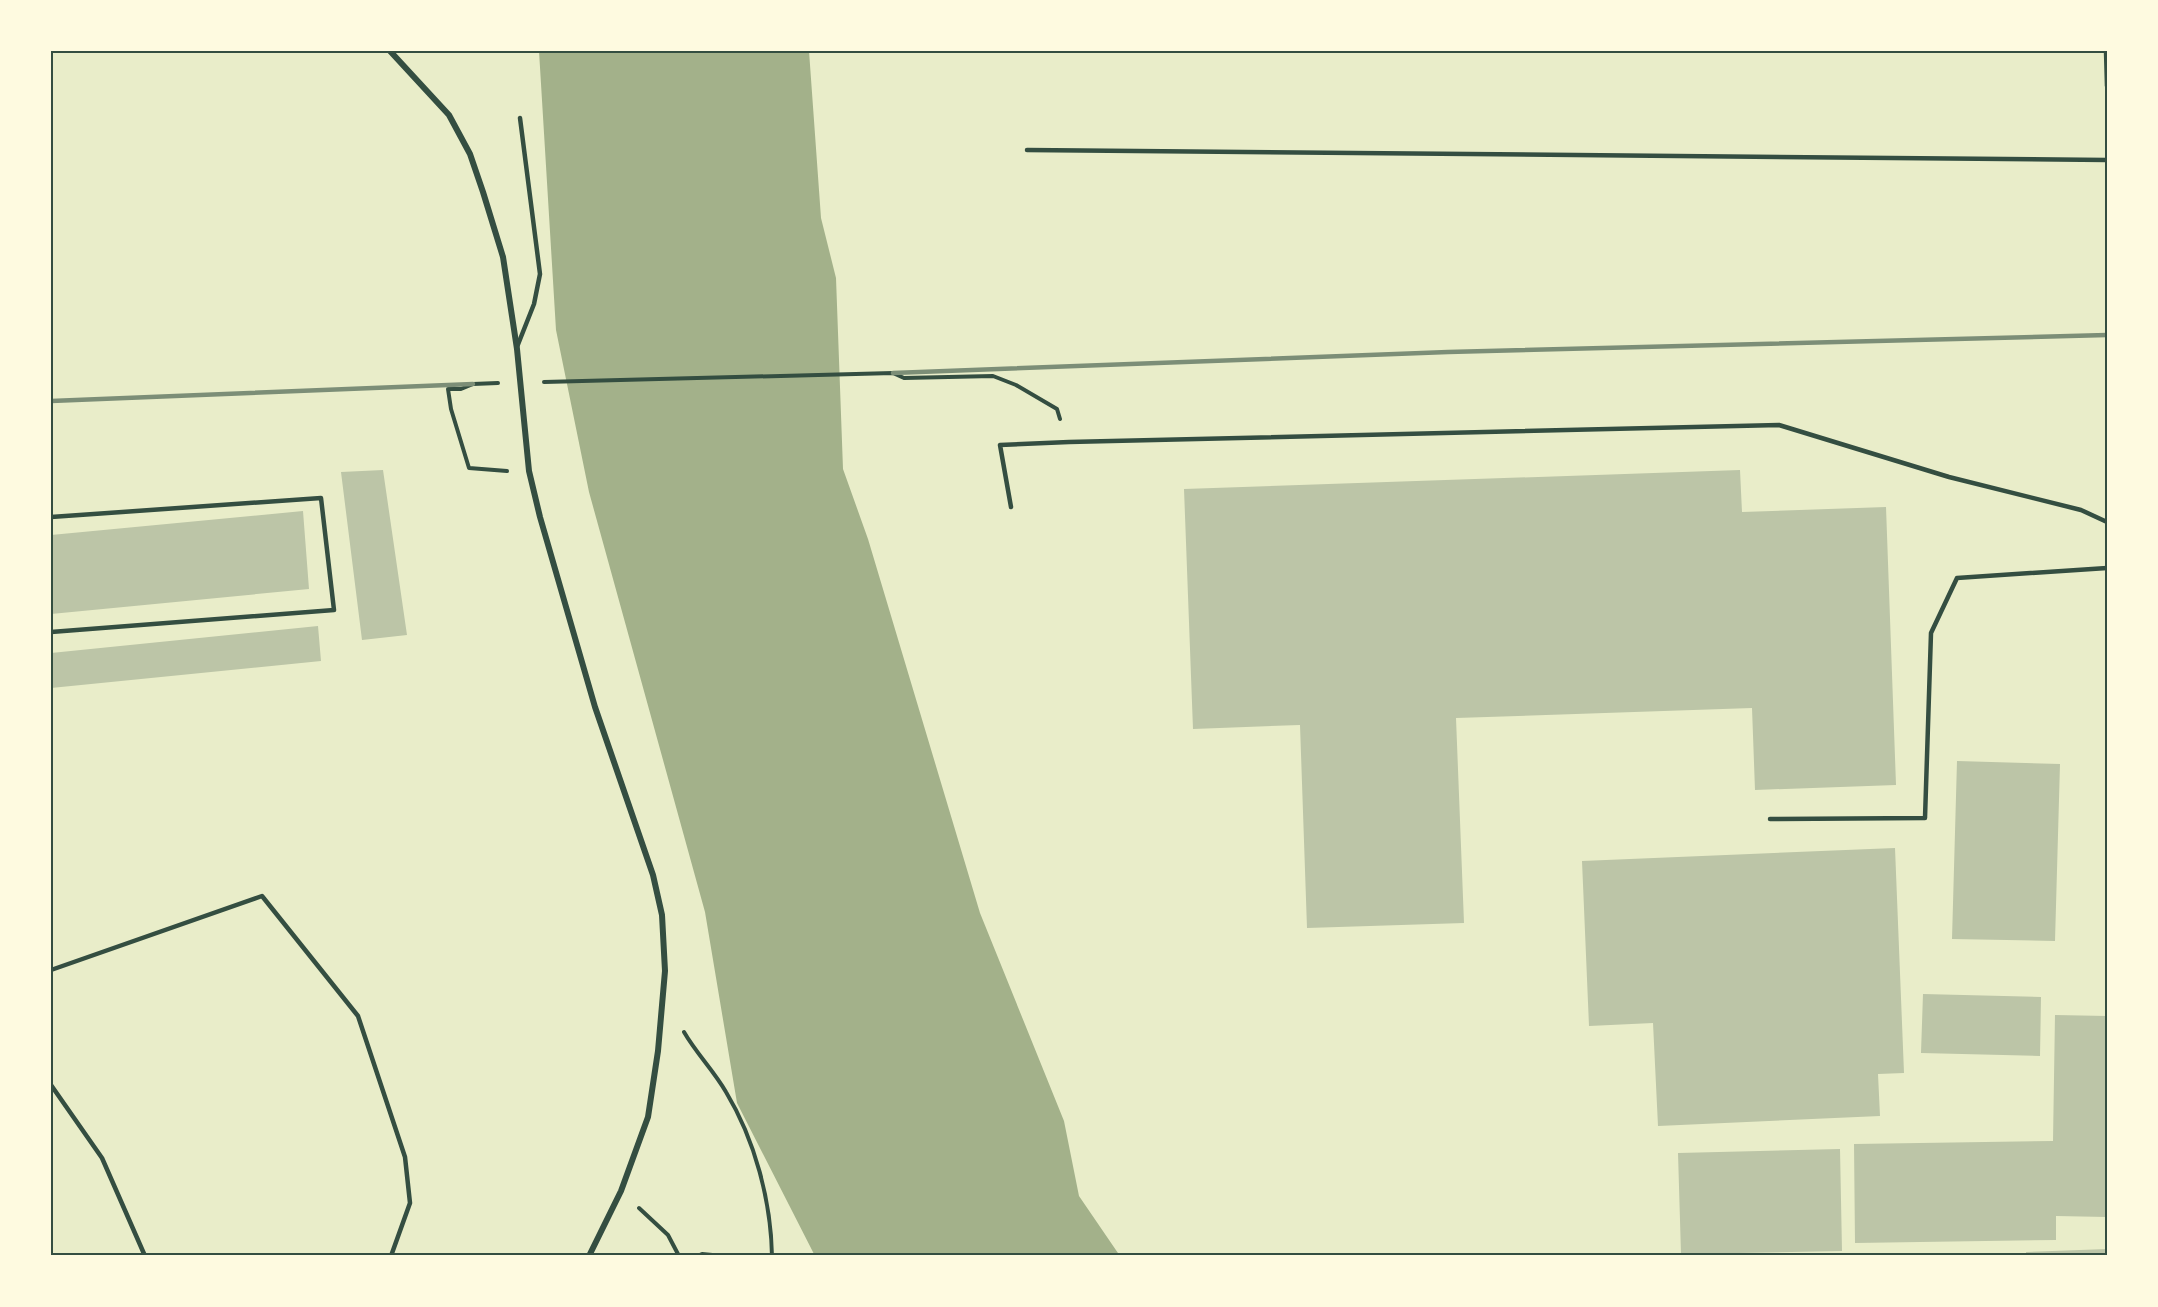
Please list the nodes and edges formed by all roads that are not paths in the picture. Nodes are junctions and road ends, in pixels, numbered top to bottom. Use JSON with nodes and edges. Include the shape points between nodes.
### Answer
{"nodes":[{"id":1,"x":390,"y":51,"type":"edge"},
{"id":2,"x":2106,"y":51,"type":"edge"},
{"id":3,"x":2107,"y":86,"type":"edge"},
{"id":4,"x":520,"y":118,"type":"dead end"},
{"id":5,"x":1027,"y":150,"type":"dead end"},
{"id":6,"x":2107,"y":160,"type":"edge"},
{"id":7,"x":516,"y":348,"type":"junction"},
{"id":8,"x":1011,"y":507,"type":"dead end"},
{"id":9,"x":51,"y":517,"type":"edge"},
{"id":10,"x":2107,"y":522,"type":"edge"},
{"id":11,"x":2107,"y":568,"type":"edge"},
{"id":12,"x":51,"y":632,"type":"edge"},
{"id":13,"x":1770,"y":819,"type":"dead end"},
{"id":14,"x":51,"y":970,"type":"edge"},
{"id":15,"x":51,"y":1084,"type":"edge"},
{"id":16,"x":144,"y":1256,"type":"edge"},
{"id":17,"x":391,"y":1256,"type":"edge"},
{"id":18,"x":589,"y":1256,"type":"edge"}],
"edges":[{"from":1,"to":7,"type":"street","via":[[449,115],[470,154],[502,257]]},
{"from":2,"to":3,"type":"lane"},
{"from":4,"to":7,"type":"lane","via":[[540,274],[534,304]]},
{"from":5,"to":6,"type":"lane"},
{"from":7,"to":18,"type":"street","via":[[529,471],[540,517],[595,707],[653,874],[662,915],[665,971],[648,1117],[621,1191]]},
{"from":8,"to":10,"type":"lane","via":[[1000,445],[1779,425],[1948,477],[2081,510]]},
{"from":9,"to":12,"type":"lane","via":[[321,498],[334,610]]},
{"from":11,"to":13,"type":"lane","via":[[1957,578],[1931,633],[1925,818]]},
{"from":14,"to":17,"type":"lane","via":[[262,896],[358,1016],[405,1157],[410,1203]]},
{"from":15,"to":16,"type":"lane","via":[[102,1158]]}]}
